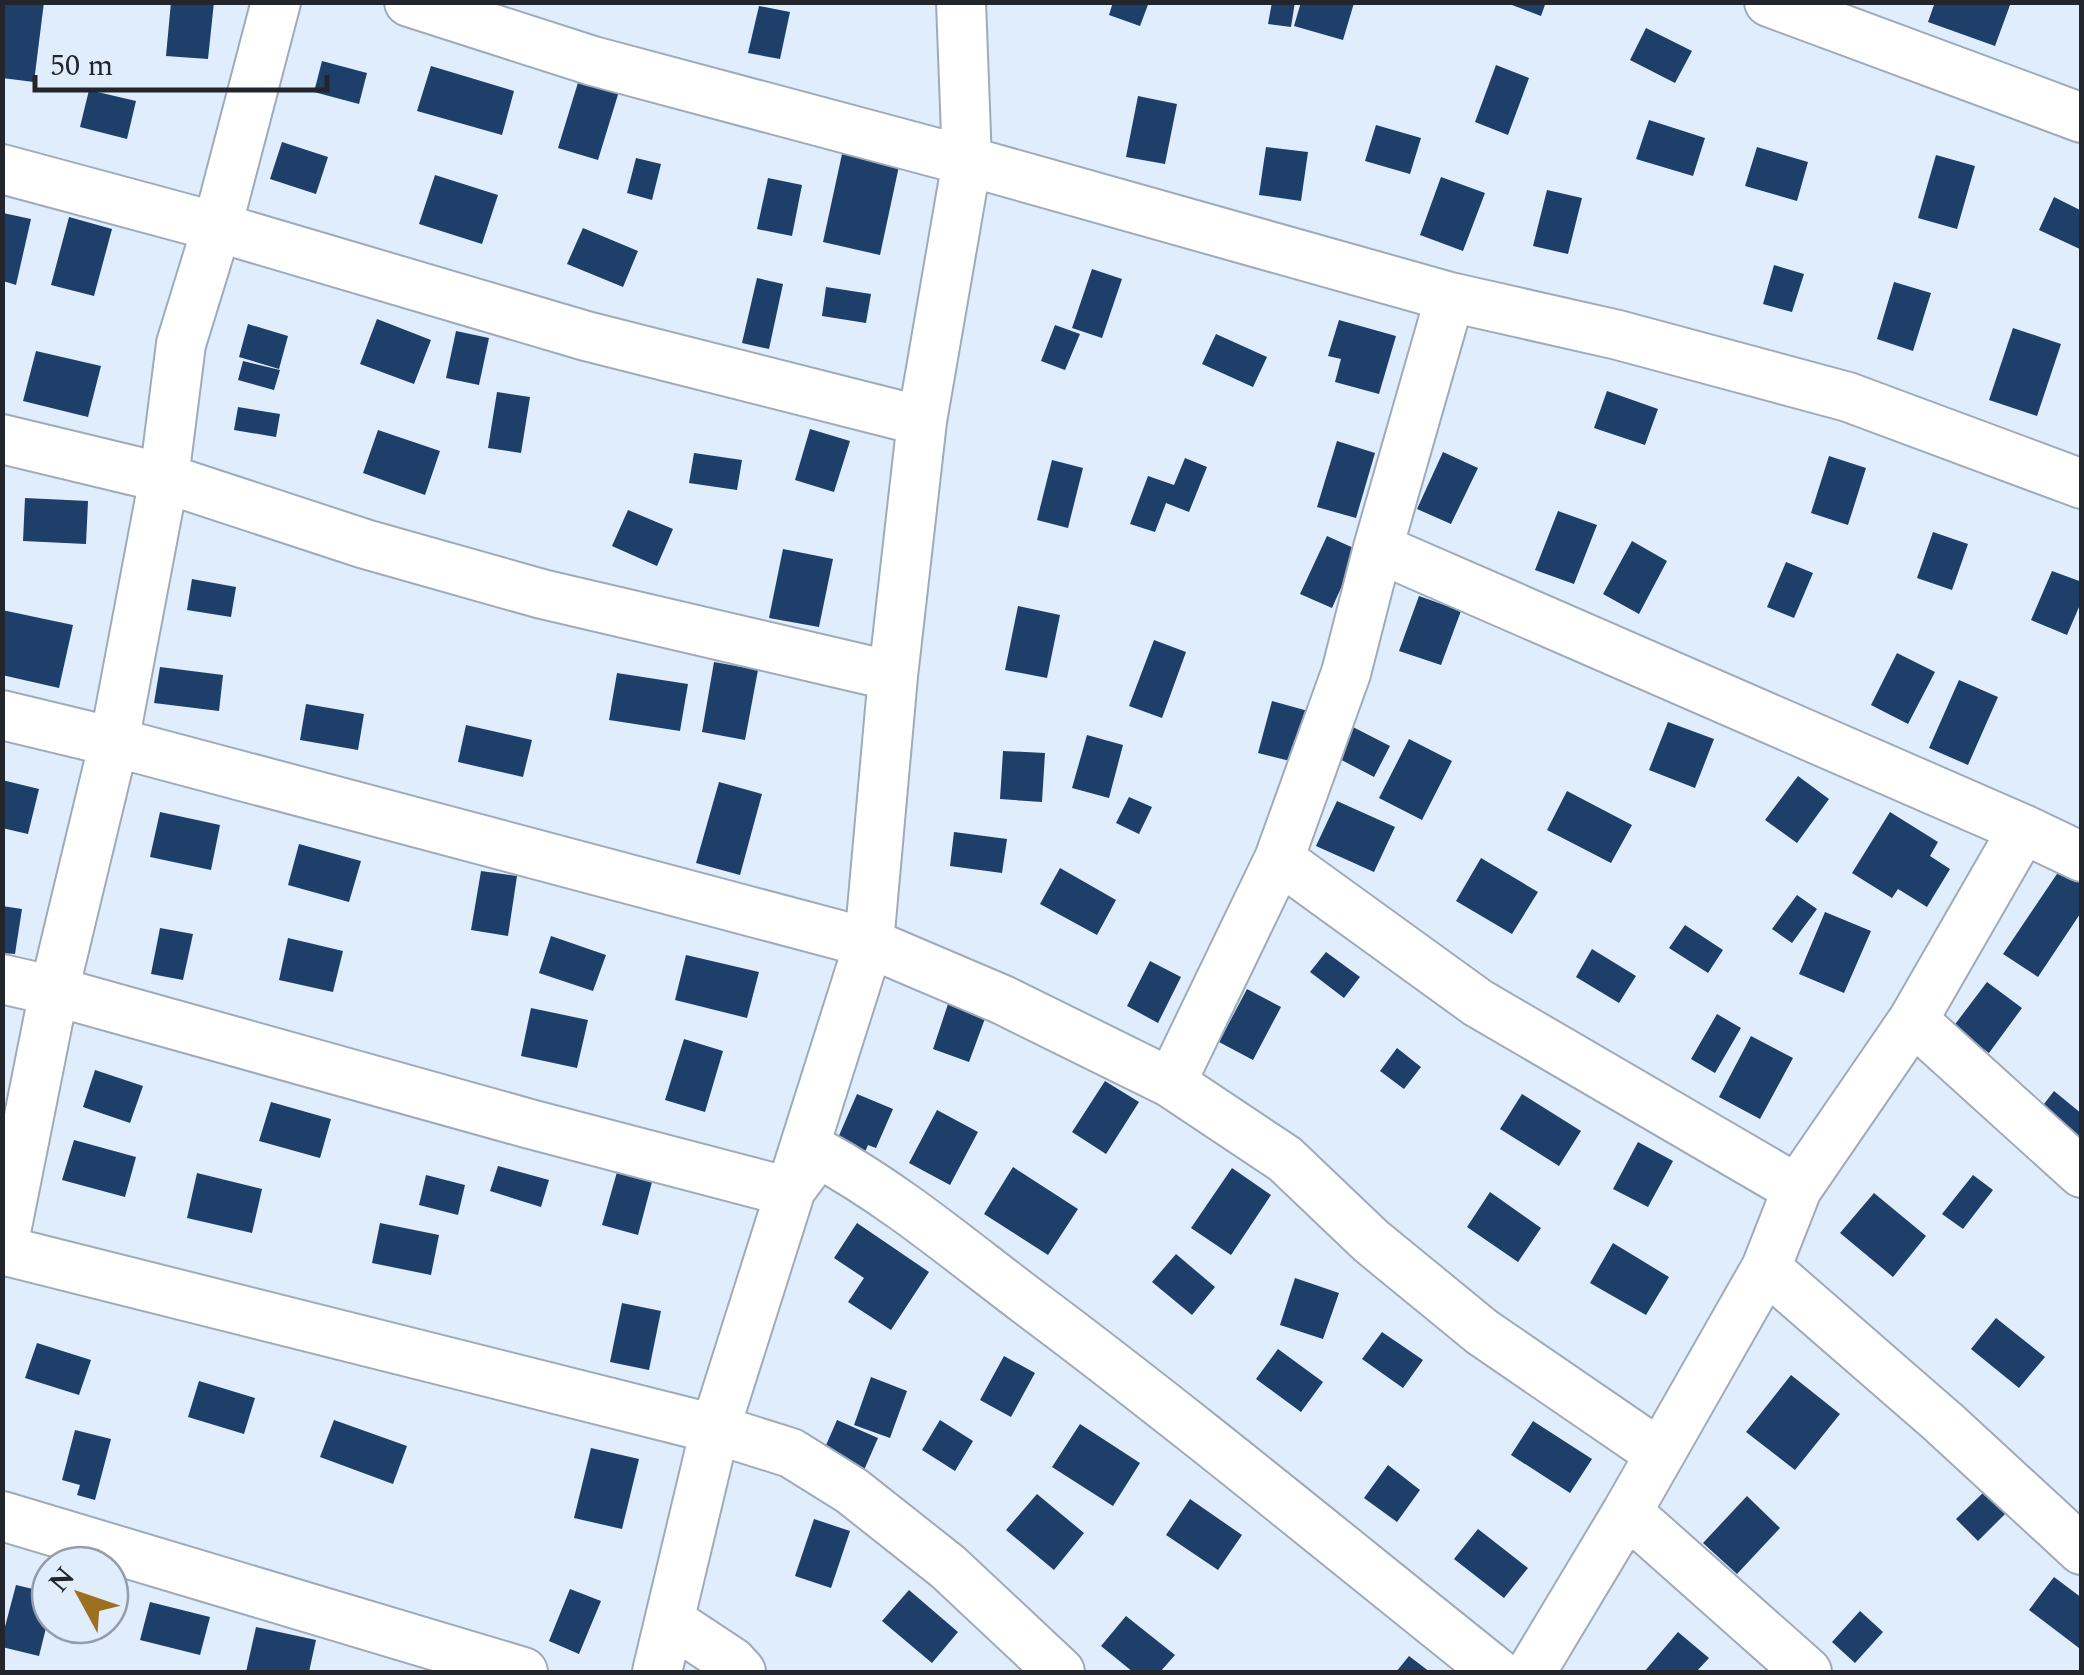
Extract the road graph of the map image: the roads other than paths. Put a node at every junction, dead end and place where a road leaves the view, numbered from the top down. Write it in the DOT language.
graph roads {
  1 [pos="276,2"];
  2 [pos="408,2"];
  3 [pos="961,2"];
  4 [pos="1769,2"];
  5 [pos="2082,118"];
  6 [pos="967,160"];
  7 [pos="2,168"];
  8 [pos="216,227"];
  9 [pos="1450,297"];
  10 [pos="922,422"];
  11 [pos="2,439"];
  12 [pos="164,478"];
  13 [pos="2082,484"];
  14 [pos="1378,548"];
  15 [pos="893,676"];
  16 [pos="2,714"];
  17 [pos="114,742"];
  18 [pos="2023,829"];
  19 [pos="2082,858"];
  20 [pos="1280,860"];
  21 [pos="869,943"];
  22 [pos="2,979"];
  23 [pos="54,991"];
  24 [pos="1913,1020"];
  25 [pos="1171,1083"];
  26 [pos="2082,1172"];
  27 [pos="1797,1189"];
  28 [pos="789,1192"];
  29 [pos="3,1251"];
  30 [pos="1766,1268"];
  31 [pos="715,1429"];
  32 [pos="1660,1454"];
  33 [pos="1627,1512"];
  34 [pos="2,1516"];
  35 [pos="2082,1550"];
  36 [pos="670,1621"];
  37 [pos="523,1672"];
  38 [pos="658,1672"];
  39 [pos="741,1672"];
  40 [pos="1060,1672"];
  41 [pos="1496,1672"];
  42 [pos="1531,1672"];
  43 [pos="1807,1672"];
  1 -- 8 [label="street"];
  2 -- 6 [label="street"];
  3 -- 6 [label="street"];
  4 -- 5 [label="street"];
  6 -- 9 [label="street"];
  6 -- 10 [label="street"];
  7 -- 8 [label="street"];
  8 -- 10 [label="street"];
  8 -- 12 [label="street"];
  9 -- 13 [label="street"];
  9 -- 14 [label="street"];
  10 -- 15 [label="street"];
  11 -- 12 [label="street"];
  12 -- 15 [label="street"];
  12 -- 17 [label="street"];
  14 -- 18 [label="street"];
  14 -- 20 [label="street"];
  15 -- 21 [label="street"];
  16 -- 17 [label="street"];
  17 -- 21 [label="street"];
  17 -- 23 [label="street"];
  18 -- 19 [label="street"];
  18 -- 24 [label="street"];
  20 -- 25 [label="street"];
  20 -- 27 [label="street"];
  21 -- 25 [label="street"];
  21 -- 28 [label="street"];
  22 -- 23 [label="street"];
  23 -- 28 [label="street"];
  23 -- 29 [label="street"];
  24 -- 26 [label="street"];
  24 -- 27 [label="street"];
  25 -- 32 [label="street"];
  27 -- 30 [label="street"];
  28 -- 31 [label="street"];
  28 -- 41 [label="street"];
  29 -- 31 [label="street"];
  30 -- 32 [label="street"];
  30 -- 35 [label="street"];
  31 -- 36 [label="street"];
  31 -- 40 [label="street"];
  32 -- 33 [label="street"];
  33 -- 42 [label="street"];
  33 -- 43 [label="street"];
  34 -- 37 [label="street"];
  36 -- 38 [label="street"];
  36 -- 39 [label="street"];
}
